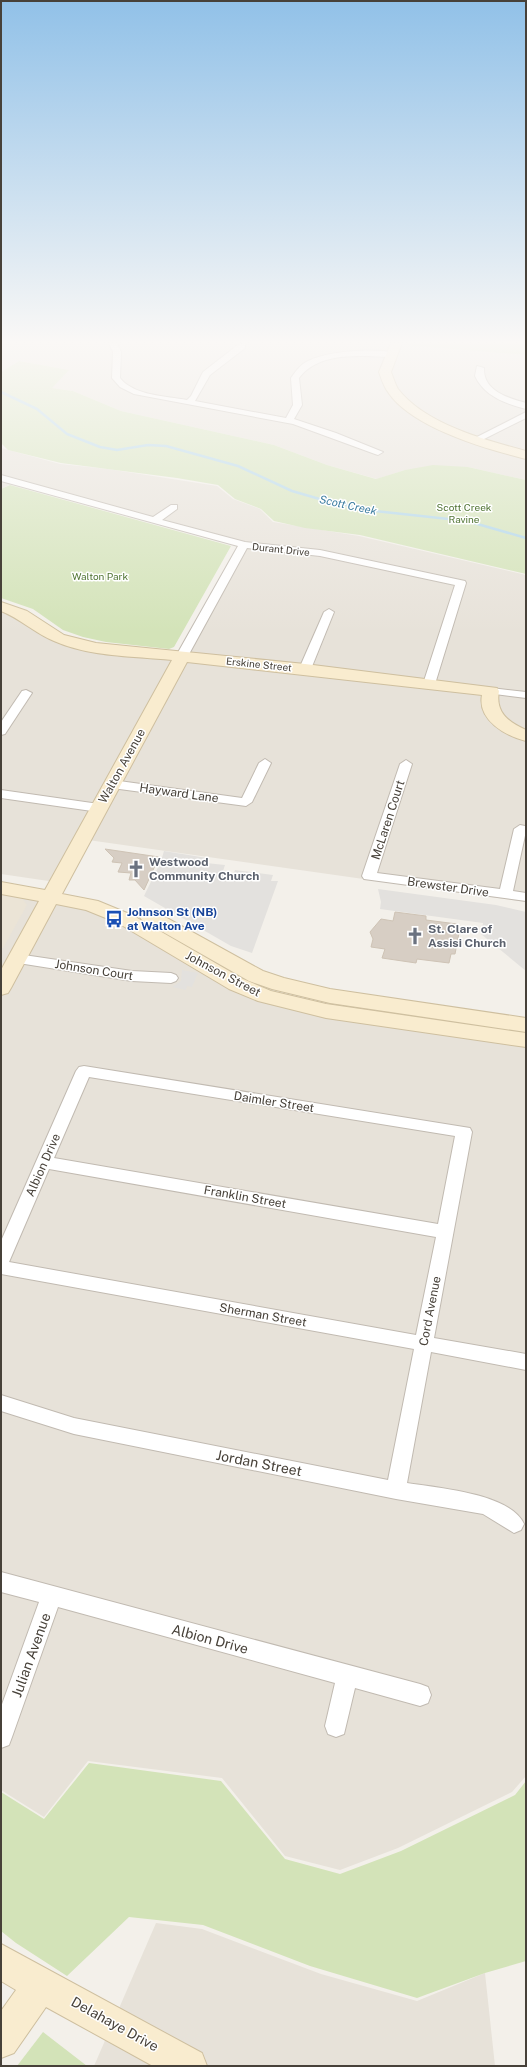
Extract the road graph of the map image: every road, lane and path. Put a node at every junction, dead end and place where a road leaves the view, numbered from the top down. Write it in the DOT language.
graph roads {
  1 [pos="345,439"];
  2 [pos="478,439"];
  3 [pos="378,452"];
  4 [pos="526,455"];
  5 [pos="1,478"];
  6 [pos="174,507"];
  7 [pos="154,521"];
  8 [pos="244,545"];
  9 [pos="1,606"];
  10 [pos="328,612"];
  11 [pos="182,656"];
  12 [pos="305,669"];
  13 [pos="429,684"];
  14 [pos="491,691"];
  15 [pos="26,693"];
  16 [pos="526,695"];
  17 [pos="1,731"];
  18 [pos="526,736"];
  19 [pos="265,763"];
  20 [pos="406,764"];
  21 [pos="112,784"];
  22 [pos="1,794"];
  23 [pos="99,808"];
  24 [pos="520,830"];
  25 [pos="1,876"];
  26 [pos="369,876"];
  27 [pos="1,888"];
  28 [pos="54,891"];
  29 [pos="506,894"];
  30 [pos="526,897"];
  31 [pos="17,959"];
  32 [pos="171,978"];
  33 [pos="1,988"];
  34 [pos="526,1025"];
  35 [pos="526,1040"];
  36 [pos="84,1071"];
  37 [pos="464,1132"];
  38 [pos="45,1162"];
  39 [pos="445,1232"];
  40 [pos="1,1260"];
  41 [pos="1,1267"];
  42 [pos="423,1345"];
  43 [pos="526,1362"];
  44 [pos="1,1403"];
  45 [pos="396,1490"];
  46 [pos="514,1524"];
  47 [pos="1,1582"];
  48 [pos="52,1596"];
  49 [pos="347,1675"];
  50 [pos="420,1695"];
  51 [pos="336,1726"];
  52 [pos="1,1737"];
  53 [pos="1,1961"];
  54 [pos="40,1984"];
  55 [pos="1,2040"];
  56 [pos="189,2066"];
  1 -- 3 [label="street"];
  2 -- 4 [label="street"];
  5 -- 7 [label="street, Durant Drive"];
  6 -- 7 [label="street"];
  7 -- 8 [label="street, Durant Drive"];
  8 -- 11 [label="street, Walton Avenue"];
  8 -- 13 [label="street, Durant Drive"];
  9 -- 11 [label="street, Erskine Street"];
  10 -- 12 [label="street"];
  11 -- 12 [label="street, Erskine Street"];
  11 -- 21 [label="street, Walton Avenue"];
  12 -- 13 [label="street, Erskine Street"];
  13 -- 14 [label="street, Erskine Street"];
  14 -- 16 [label="street, Erskine Street"];
  14 -- 18 [label="street"];
  15 -- 17 [label="street"];
  19 -- 21 [label="street, Hayward Lane"];
  20 -- 26 [label="street, McLaren Court"];
  21 -- 23 [label="street, Walton Avenue"];
  22 -- 23 [label="street"];
  23 -- 28 [label="street, Walton Avenue"];
  24 -- 29 [label="street"];
  25 -- 28 [label="street, Johnson Street"];
  26 -- 29 [label="street, Brewster Drive"];
  27 -- 28 [label="street, Johnson Street"];
  28 -- 31 [label="street, Walton Avenue"];
  28 -- 34 [label="street, Johnson Street"];
  28 -- 35 [label="street, Johnson Street"];
  29 -- 30 [label="street, Brewster Drive"];
  31 -- 32 [label="street, Johnson Court"];
  31 -- 33 [label="street, Walton Avenue"];
  36 -- 37 [label="street, Daimler Street"];
  36 -- 38 [label="street, Albion Drive"];
  37 -- 39 [label="street, Cord Avenue"];
  38 -- 39 [label="street, Franklin Street"];
  38 -- 40 [label="street, Albion Drive"];
  39 -- 42 [label="street, Cord Avenue"];
  41 -- 42 [label="street, Sherman Street"];
  42 -- 43 [label="street, Sherman Street"];
  42 -- 45 [label="street, Cord Avenue"];
  44 -- 45 [label="street, Jordan Street"];
  45 -- 46 [label="street, Jordan Street"];
  47 -- 48 [label="street, Albion Drive"];
  48 -- 49 [label="street, Albion Drive"];
  48 -- 52 [label="street, Julian Avenue"];
  49 -- 50 [label="street, Albion Drive"];
  49 -- 51 [label="street"];
  53 -- 54 [label="street"];
  54 -- 55 [label="street"];
  54 -- 56 [label="street, Delahaye Drive"];
}
